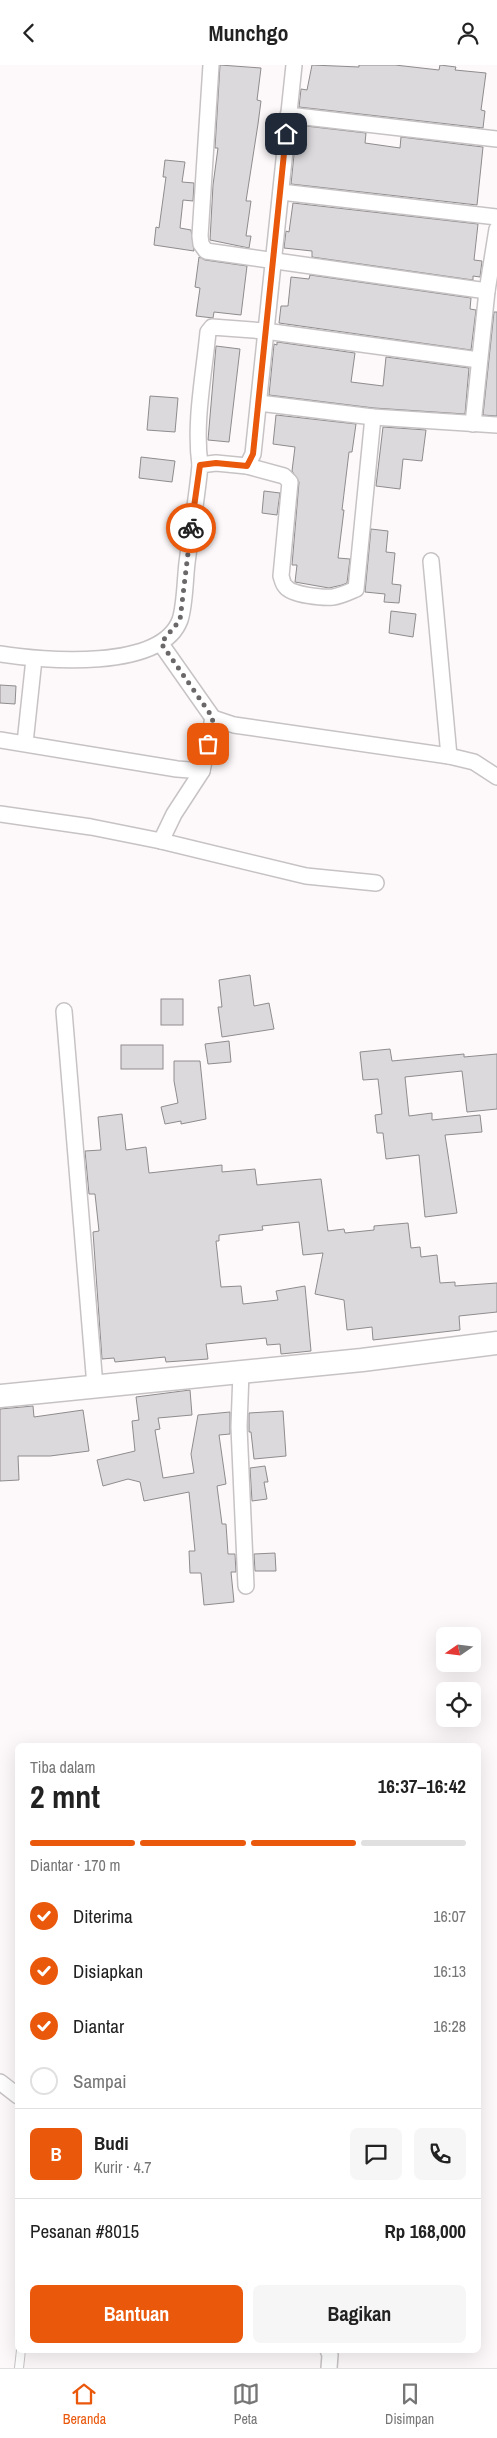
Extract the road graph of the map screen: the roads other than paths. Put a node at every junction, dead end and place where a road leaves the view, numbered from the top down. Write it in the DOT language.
graph roads {
  1 [pos="211,65"];
  2 [pos="294,65"];
  3 [pos="288,115"];
  4 [pos="497,139"];
  5 [pos="281,192"];
  6 [pos="497,217"];
  7 [pos="497,229"];
  8 [pos="273,260"];
  9 [pos="487,291"];
  10 [pos="265,331"];
  11 [pos="479,360"];
  12 [pos="259,403"];
  13 [pos="373,417"];
  14 [pos="473,424"];
  15 [pos="497,425"];
  16 [pos="200,465"];
  17 [pos="247,466"];
  18 [pos="431,561"];
  19 [pos="161,643"];
  20 [pos="0,653"];
  21 [pos="34,659"];
  22 [pos="213,718"];
  23 [pos="0,740"];
  24 [pos="25,743"];
  25 [pos="449,756"];
  26 [pos="202,771"];
  27 [pos="497,777"];
  28 [pos="0,814"];
  29 [pos="161,841"];
  30 [pos="376,883"];
  31 [pos="64,1011"];
  32 [pos="497,1343"];
  33 [pos="241,1372"];
  34 [pos="96,1386"];
  35 [pos="0,1396"];
  36 [pos="246,1587"];
  37 [pos="0,2083"];
  38 [pos="15,2094"];
  39 [pos="21,2353"];
  40 [pos="329,2353"];
  41 [pos="19,2368"];
  42 [pos="329,2368"];
  1 -- 8 [label="street"];
  2 -- 3 [label="street"];
  3 -- 4 [label="street"];
  3 -- 5 [label="street"];
  5 -- 6 [label="street"];
  5 -- 8 [label="street"];
  7 -- 9 [label="street"];
  8 -- 9 [label="street"];
  8 -- 10 [label="street"];
  9 -- 11 [label="street"];
  10 -- 11 [label="street"];
  10 -- 12 [label="street"];
  10 -- 16 [label="street"];
  11 -- 14 [label="street"];
  12 -- 13 [label="street"];
  12 -- 17 [label="street"];
  13 -- 14 [label="street"];
  13 -- 17 [label="street"];
  14 -- 15 [label="street"];
  16 -- 17 [label="street"];
  16 -- 19 [label="street"];
  18 -- 25 [label="street"];
  19 -- 21 [label="street"];
  19 -- 22 [label="street"];
  20 -- 21 [label="street"];
  21 -- 24 [label="street"];
  22 -- 25 [label="street"];
  22 -- 26 [label="street"];
  23 -- 24 [label="street"];
  24 -- 26 [label="street"];
  25 -- 27 [label="street"];
  26 -- 29 [label="street"];
  28 -- 29 [label="street"];
  29 -- 30 [label="street"];
  31 -- 34 [label="street"];
  32 -- 33 [label="street"];
  33 -- 34 [label="street"];
  33 -- 36 [label="street"];
  34 -- 35 [label="street"];
  37 -- 38 [label="street"];
  39 -- 41 [label="lane"];
  40 -- 42 [label="street"];
}
